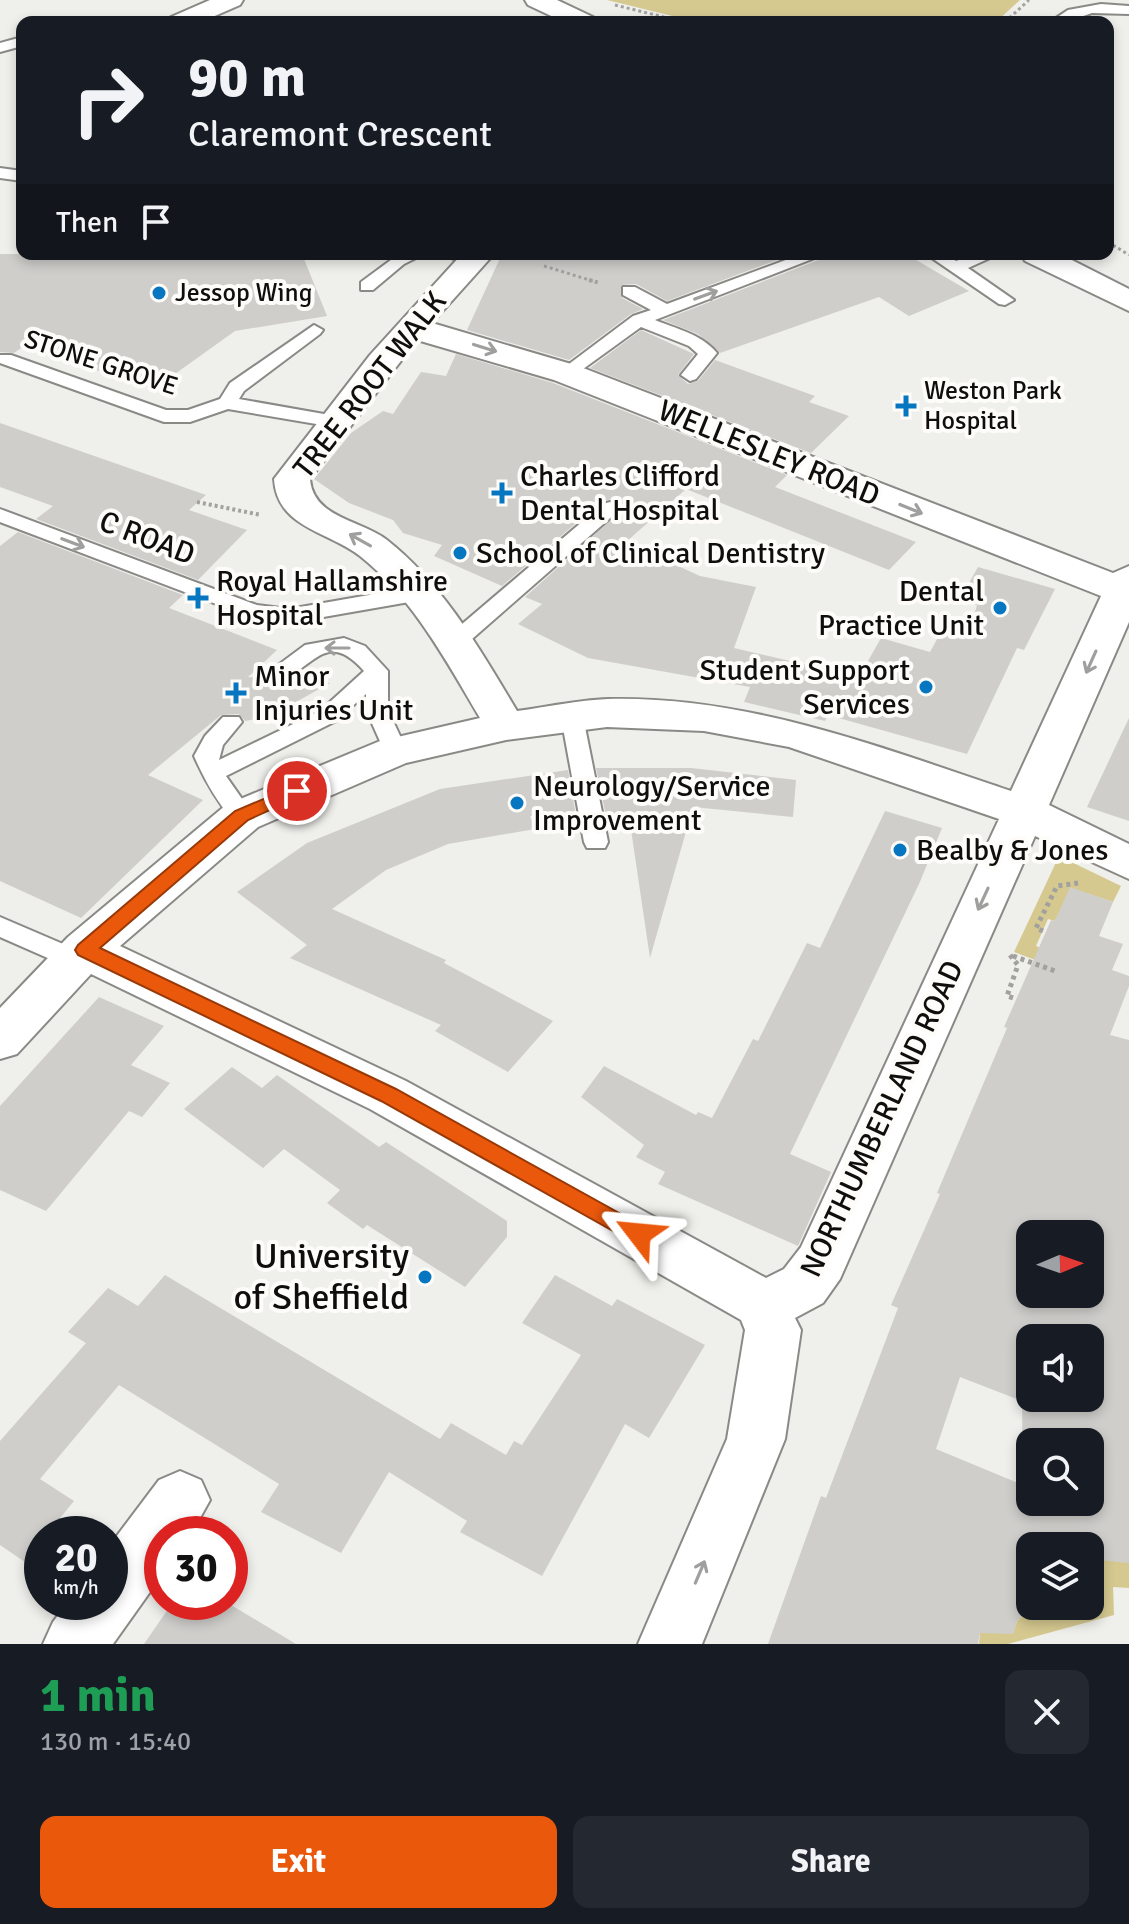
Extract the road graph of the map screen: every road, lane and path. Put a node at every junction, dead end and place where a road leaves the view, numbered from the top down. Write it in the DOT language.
graph roads {
  1 [pos="537,0"];
  2 [pos="1029,0"];
  3 [pos="219,5"];
  4 [pos="612,5"];
  5 [pos="1125,6"];
  6 [pos="194,16"];
  7 [pos="571,16"];
  8 [pos="659,16"];
  9 [pos="1012,16"];
  10 [pos="1067,16"];
  11 [pos="398,260"];
  12 [pos="463,260"];
  13 [pos="801,260"];
  14 [pos="944,260"];
  15 [pos="974,260"];
  16 [pos="1048,260"];
  17 [pos="544,266"];
  18 [pos="955,267"];
  19 [pos="367,286"];
  20 [pos="629,291"];
  21 [pos="1005,300"];
  22 [pos="1129,301"];
  23 [pos="665,310"];
  24 [pos="639,320"];
  25 [pos="409,329"];
  26 [pos="314,330"];
  27 [pos="5,359"];
  28 [pos="566,373"];
  29 [pos="690,375"];
  30 [pos="227,403"];
  31 [pos="334,421"];
  32 [pos="197,502"];
  33 [pos="610,508"];
  34 [pos="305,510"];
  35 [pos="0,515"];
  36 [pos="1126,584"];
  37 [pos="415,594"];
  38 [pos="456,641"];
  39 [pos="377,671"];
  40 [pos="277,674"];
  41 [pos="572,717"];
  42 [pos="231,722"];
  43 [pos="506,726"];
  44 [pos="395,751"];
  45 [pos="212,773"];
  46 [pos="1023,811"];
  47 [pos="242,816"];
  48 [pos="596,842"];
  49 [pos="1129,863"];
  50 [pos="1084,881"];
  51 [pos="0,926"];
  52 [pos="1043,931"];
  53 [pos="80,955"];
  54 [pos="1058,972"];
  55 [pos="1016,999"];
  56 [pos="0,1040"];
  57 [pos="761,1303"];
  58 [pos="180,1500"];
  59 [pos="128,1571"];
  60 [pos="93,1620"];
  61 [pos="75,1644"];
  62 [pos="670,1644"];
  1 -- 7 [label="street"];
  2 -- 9 [label="path"];
  3 -- 6 [label="street"];
  4 -- 8 [label="path"];
  5 -- 10 [label="lane"];
  11 -- 19 [label="lane"];
  12 -- 25 [label="street, TREE ROOT WALK"];
  23 -- 13 [label="lane, one-way"];
  14 -- 18 [label="lane"];
  15 -- 18 [label="lane"];
  16 -- 22 [label="street"];
  17 -- 20 [label="path"];
  18 -- 21 [label="lane"];
  20 -- 23 [label="lane"];
  23 -- 24 [label="lane"];
  24 -- 28 [label="lane"];
  24 -- 29 [label="lane"];
  25 -- 28 [label="street, WELLESLEY ROAD, one-way"];
  25 -- 31 [label="street, TREE ROOT WALK"];
  26 -- 30 [label="lane, STONE GROVE"];
  27 -- 30 [label="lane, STONE GROVE"];
  28 -- 36 [label="street, WELLESLEY ROAD, one-way"];
  30 -- 31 [label="lane, STONE GROVE"];
  31 -- 34 [label="street, TREE ROOT WALK"];
  32 -- 34 [label="path"];
  33 -- 38 [label="lane"];
  37 -- 34 [label="street, TREE ROOT WALK, one-way"];
  35 -- 37 [label="lane, C ROAD, one-way"];
  36 -- 46 [label="street, NORTHUMBERLAND ROAD, one-way"];
  37 -- 38 [label="street, TREE ROOT WALK"];
  38 -- 43 [label="street, TREE ROOT WALK"];
  39 -- 40 [label="lane, one-way"];
  39 -- 44 [label="lane"];
  39 -- 45 [label="lane"];
  41 -- 43 [label="street"];
  41 -- 46 [label="street"];
  41 -- 48 [label="lane"];
  42 -- 45 [label="lane"];
  43 -- 44 [label="street"];
  44 -- 47 [label="street"];
  45 -- 47 [label="lane"];
  46 -- 49 [label="street"];
  46 -- 57 [label="street, NORTHUMBERLAND ROAD, one-way"];
  47 -- 53 [label="street"];
  50 -- 52 [label="path"];
  51 -- 53 [label="lane"];
  53 -- 56 [label="street"];
  53 -- 57 [label="street"];
  54 -- 55 [label="path"];
  62 -- 57 [label="street, one-way"];
  58 -- 59 [label="street"];
  60 -- 61 [label="street"];
}
